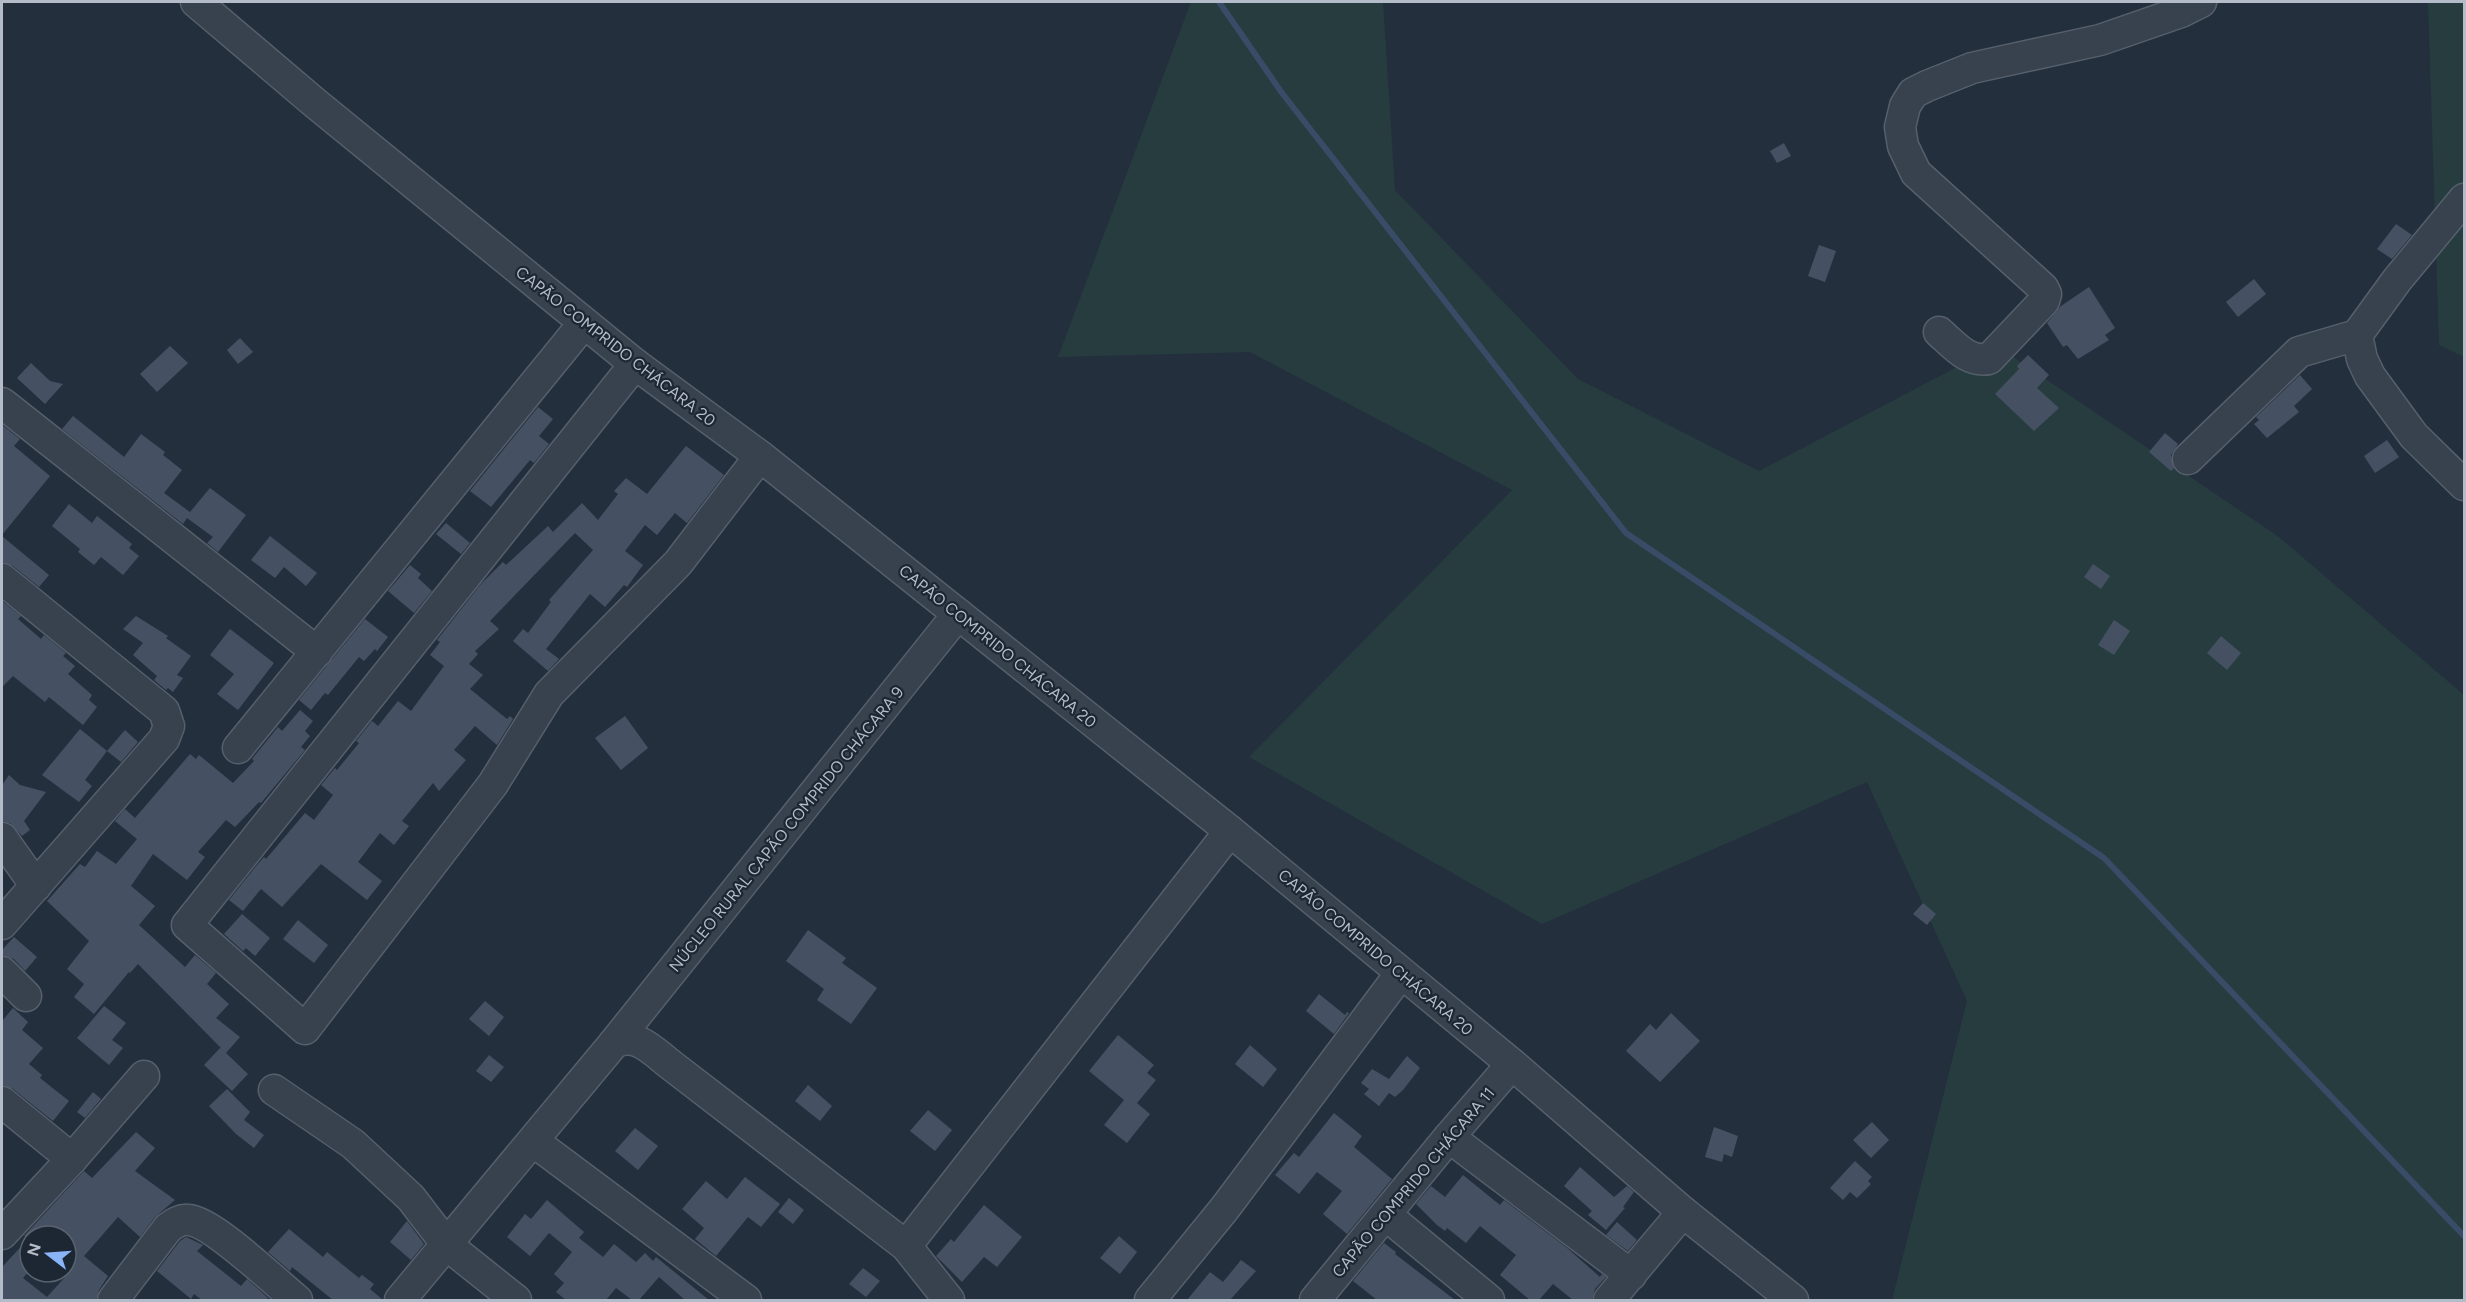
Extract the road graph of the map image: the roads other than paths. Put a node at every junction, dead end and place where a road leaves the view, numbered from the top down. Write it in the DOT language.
graph roads {
  1 [pos="196,2"];
  2 [pos="2201,2"];
  3 [pos="2464,199"];
  4 [pos="584,323"];
  5 [pos="1939,332"];
  6 [pos="2357,335"];
  7 [pos="635,364"];
  8 [pos="2,402"];
  9 [pos="760,456"];
  10 [pos="2188,459"];
  11 [pos="2464,485"];
  12 [pos="2,579"];
  13 [pos="958,614"];
  14 [pos="317,652"];
  15 [pos="238,748"];
  16 [pos="1230,831"];
  17 [pos="2,838"];
  18 [pos="36,886"];
  19 [pos="2,924"];
  20 [pos="2,972"];
  21 [pos="1401,973"];
  22 [pos="26,996"];
  23 [pos="614,1043"];
  24 [pos="1512,1064"];
  25 [pos="144,1076"];
  26 [pos="274,1090"];
  27 [pos="2,1102"];
  28 [pos="1449,1137"];
  29 [pos="533,1141"];
  30 [pos="72,1159"];
  31 [pos="1683,1212"];
  32 [pos="1386,1215"];
  33 [pos="2,1234"];
  34 [pos="447,1245"];
  35 [pos="906,1246"];
  36 [pos="1631,1275"];
  37 [pos="113,1300"];
  38 [pos="297,1300"];
  39 [pos="400,1300"];
  40 [pos="516,1300"];
  41 [pos="746,1300"];
  42 [pos="949,1300"];
  43 [pos="1150,1300"];
  44 [pos="1315,1300"];
  45 [pos="1490,1300"];
  46 [pos="1610,1300"];
  47 [pos="1793,1300"];
  1 -- 4 [label="street, CAPÃO COMPRIDO CHÁCARA 20"];
  2 -- 5 [label="street"];
  3 -- 6 [label="street"];
  4 -- 7 [label="street, CAPÃO COMPRIDO CHÁCARA 20"];
  4 -- 14 [label="street"];
  6 -- 10 [label="street"];
  6 -- 11 [label="street"];
  7 -- 9 [label="street, CAPÃO COMPRIDO CHÁCARA 20"];
  7 -- 9 [label="street"];
  8 -- 14 [label="street"];
  9 -- 13 [label="street, CAPÃO COMPRIDO CHÁCARA 20"];
  12 -- 18 [label="street"];
  13 -- 16 [label="street, CAPÃO COMPRIDO CHÁCARA 20"];
  13 -- 23 [label="street, NÚCLEO RURAL CAPÃO COMPRIDO CHÁCARA 9"];
  14 -- 15 [label="street"];
  16 -- 21 [label="street, CAPÃO COMPRIDO CHÁCARA 20"];
  16 -- 35 [label="street"];
  17 -- 18 [label="street"];
  18 -- 19 [label="street"];
  20 -- 22 [label="street"];
  21 -- 24 [label="street, CAPÃO COMPRIDO CHÁCARA 20"];
  21 -- 43 [label="street"];
  23 -- 29 [label="street, NÚCLEO RURAL CAPÃO COMPRIDO CHÁCARA 9"];
  23 -- 35 [label="street"];
  24 -- 28 [label="street, CAPÃO COMPRIDO CHÁCARA 11"];
  24 -- 31 [label="street, CAPÃO COMPRIDO CHÁCARA 20"];
  25 -- 30 [label="street"];
  26 -- 34 [label="street"];
  27 -- 30 [label="street"];
  28 -- 32 [label="street, CAPÃO COMPRIDO CHÁCARA 11"];
  28 -- 36 [label="street"];
  29 -- 34 [label="street, NÚCLEO RURAL CAPÃO COMPRIDO CHÁCARA 9"];
  29 -- 41 [label="street"];
  30 -- 33 [label="street"];
  31 -- 36 [label="street"];
  31 -- 47 [label="street, CAPÃO COMPRIDO CHÁCARA 20"];
  32 -- 44 [label="street, CAPÃO COMPRIDO CHÁCARA 11"];
  32 -- 45 [label="street"];
  34 -- 39 [label="street, NÚCLEO RURAL CAPÃO COMPRIDO CHÁCARA 9"];
  34 -- 40 [label="street"];
  35 -- 42 [label="street"];
  36 -- 46 [label="street"];
  37 -- 38 [label="street"];
}
